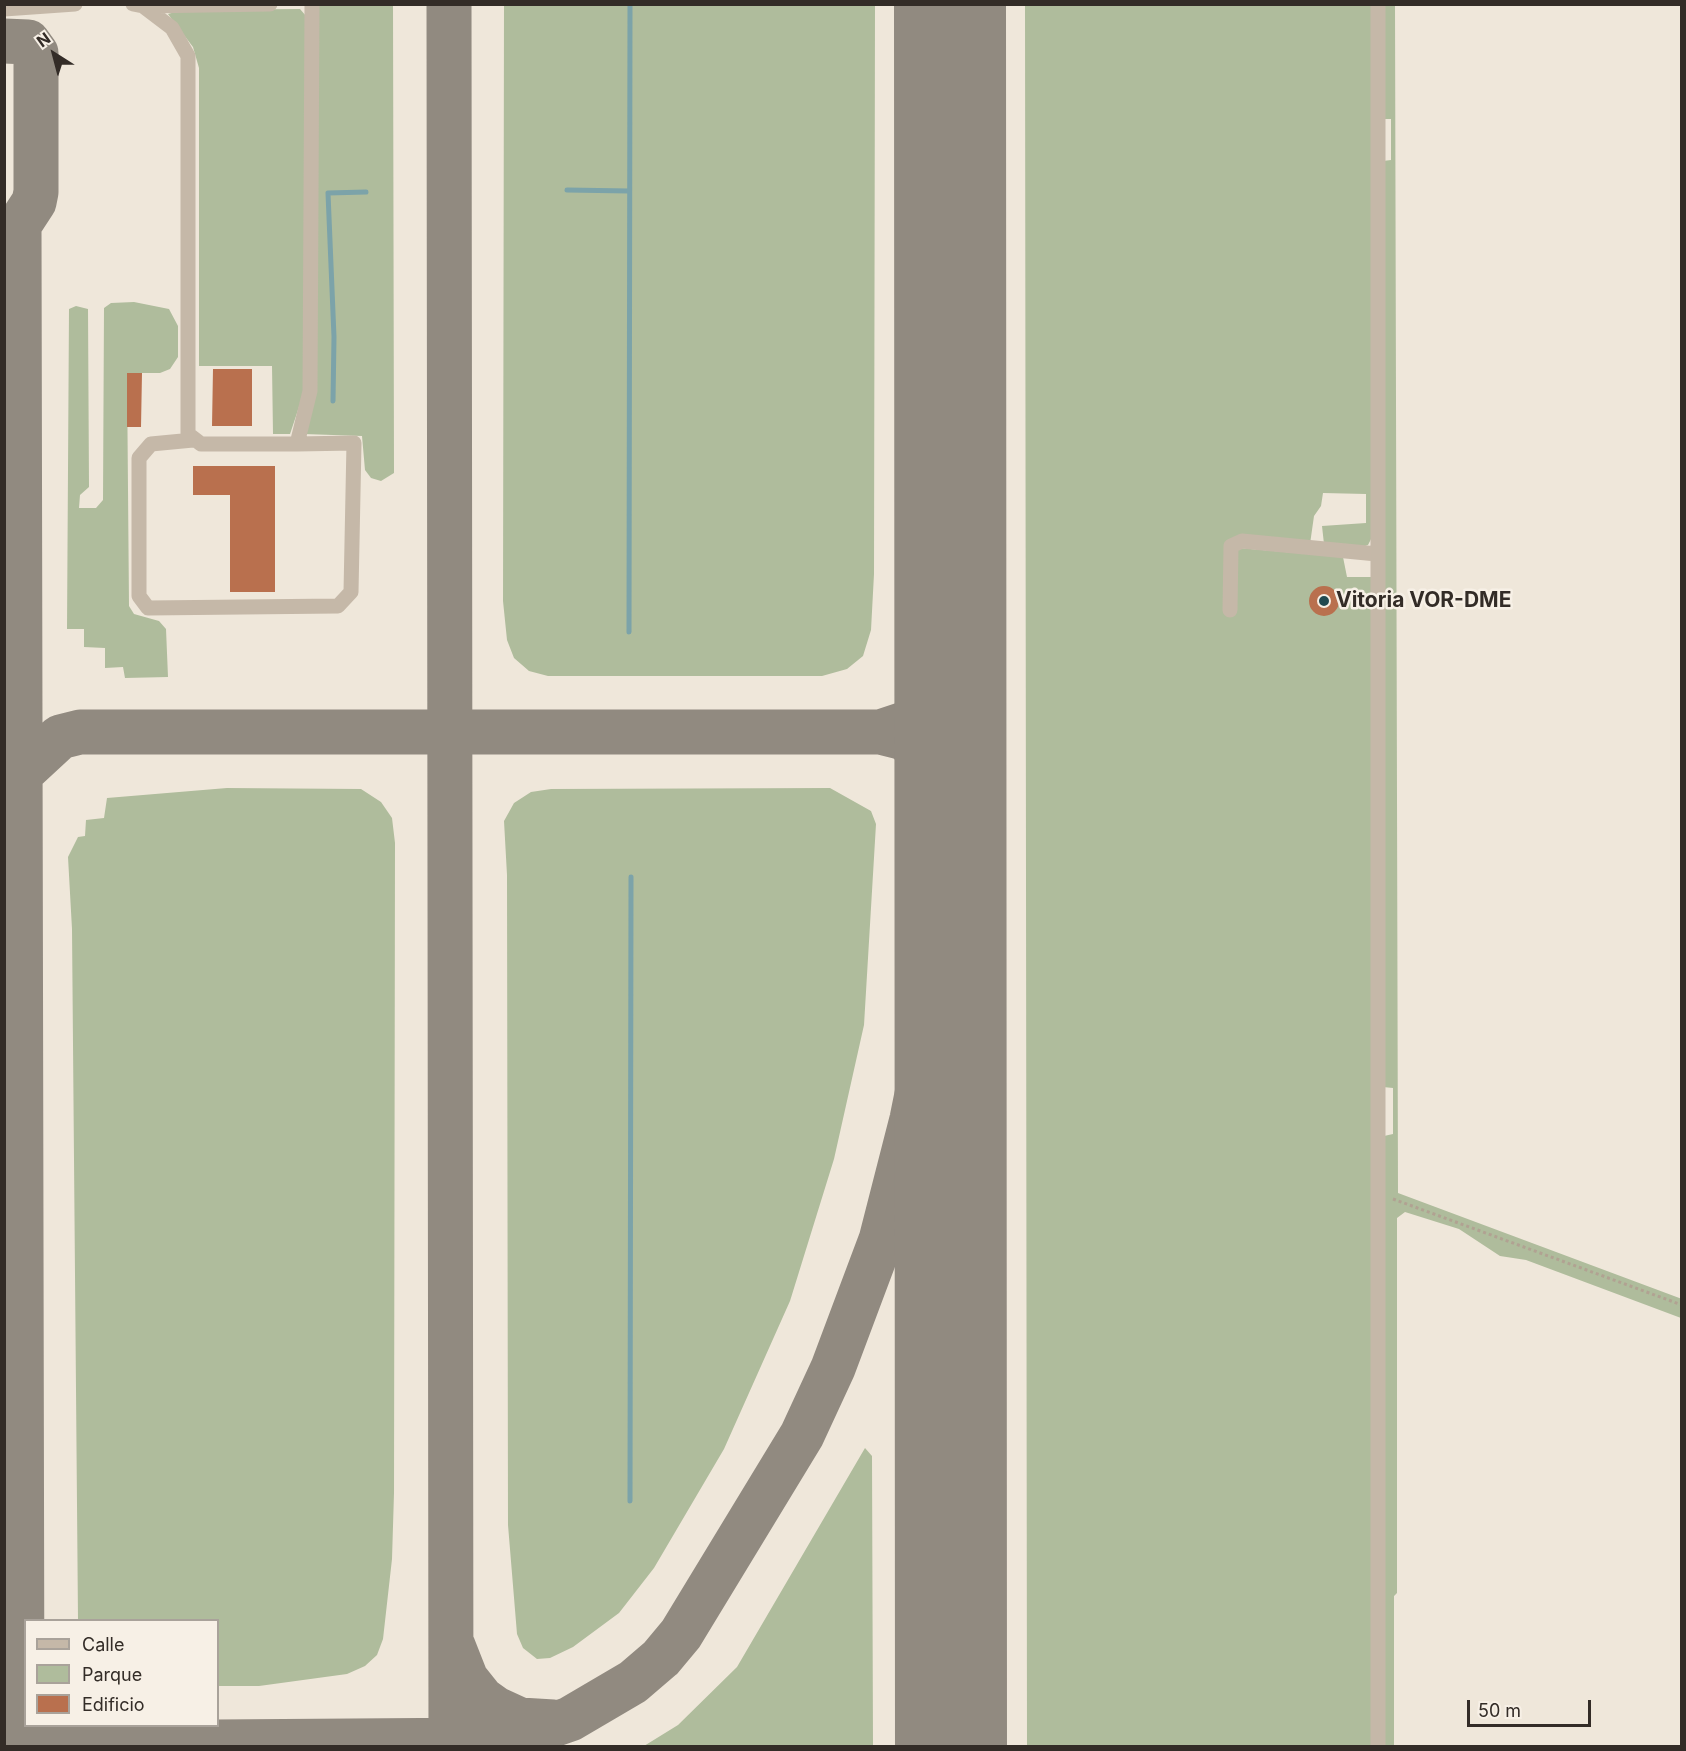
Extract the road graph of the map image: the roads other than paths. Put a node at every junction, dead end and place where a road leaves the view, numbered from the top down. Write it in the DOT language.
graph roads {
  1 [pos="75,4"];
  2 [pos="270,4"];
  3 [pos="312,4"];
  4 [pos="1378,4"];
  5 [pos="138,5"];
  6 [pos="4,9"];
  7 [pos="193,440"];
  8 [pos="297,444"];
  9 [pos="1377,554"];
  10 [pos="1230,610"];
  11 [pos="1378,1746"];
  1 -- 6 [label="lane"];
  2 -- 5 [label="lane"];
  3 -- 8 [label="lane"];
  4 -- 9 [label="lane"];
  5 -- 7 [label="lane"];
  7 -- 8 [label="lane"];
  7 -- 8 [label="lane"];
  9 -- 10 [label="lane"];
  9 -- 11 [label="lane"];
}
